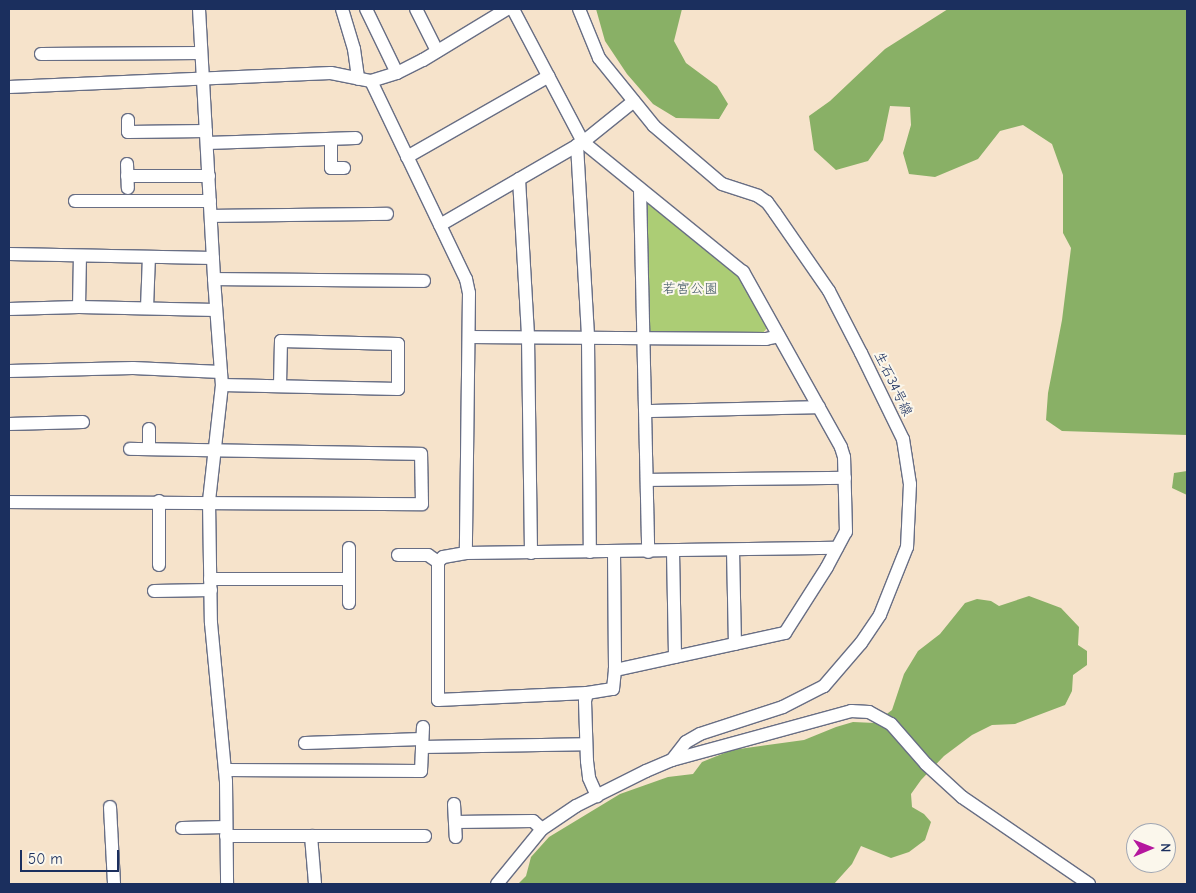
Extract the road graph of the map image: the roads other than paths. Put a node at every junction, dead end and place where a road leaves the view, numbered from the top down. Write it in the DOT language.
graph roads {
  1 [pos="199,9"];
  2 [pos="342,9"];
  3 [pos="366,9"];
  4 [pos="416,9"];
  5 [pos="481,9"];
  6 [pos="507,9"];
  7 [pos="513,9"];
  8 [pos="579,9"];
  9 [pos="487,21"];
  10 [pos="437,51"];
  11 [pos="201,53"];
  12 [pos="41,54"];
  13 [pos="397,73"];
  14 [pos="549,76"];
  15 [pos="202,79"];
  16 [pos="364,80"];
  17 [pos="9,87"];
  18 [pos="634,101"];
  19 [pos="128,120"];
  20 [pos="206,137"];
  21 [pos="356,138"];
  22 [pos="331,139"];
  23 [pos="580,144"];
  24 [pos="407,157"];
  25 [pos="344,168"];
  26 [pos="127,176"];
  27 [pos="209,176"];
  28 [pos="519,179"];
  29 [pos="640,189"];
  30 [pos="210,201"];
  31 [pos="75,202"];
  32 [pos="387,214"];
  33 [pos="212,216"];
  34 [pos="440,225"];
  35 [pos="9,254"];
  36 [pos="80,256"];
  37 [pos="149,257"];
  38 [pos="213,258"];
  39 [pos="214,279"];
  40 [pos="424,281"];
  41 [pos="79,307"];
  42 [pos="147,308"];
  43 [pos="9,309"];
  44 [pos="216,310"];
  45 [pos="780,336"];
  46 [pos="469,337"];
  47 [pos="528,337"];
  48 [pos="588,338"];
  49 [pos="645,338"];
  50 [pos="9,371"];
  51 [pos="222,379"];
  52 [pos="280,386"];
  53 [pos="819,407"];
  54 [pos="646,411"];
  55 [pos="83,422"];
  56 [pos="9,424"];
  57 [pos="149,429"];
  58 [pos="130,449"];
  59 [pos="149,449"];
  60 [pos="216,450"];
  61 [pos="845,478"];
  62 [pos="647,480"];
  63 [pos="209,501"];
  64 [pos="9,502"];
  65 [pos="159,502"];
  66 [pos="349,548"];
  67 [pos="837,548"];
  68 [pos="733,550"];
  69 [pos="590,552"];
  70 [pos="614,552"];
  71 [pos="648,552"];
  72 [pos="673,552"];
  73 [pos="466,553"];
  74 [pos="531,553"];
  75 [pos="398,555"];
  76 [pos="438,562"];
  77 [pos="159,565"];
  78 [pos="349,579"];
  79 [pos="210,584"];
  80 [pos="154,591"];
  81 [pos="349,603"];
  82 [pos="735,644"];
  83 [pos="675,657"];
  84 [pos="615,670"];
  85 [pos="587,693"];
  86 [pos="422,738"];
  87 [pos="306,743"];
  88 [pos="586,744"];
  89 [pos="672,760"];
  90 [pos="225,770"];
  91 [pos="597,796"];
  92 [pos="454,804"];
  93 [pos="97,817"];
  94 [pos="455,822"];
  95 [pos="182,828"];
  96 [pos="542,829"];
  97 [pos="226,832"];
  98 [pos="311,836"];
  99 [pos="424,836"];
  100 [pos="456,836"];
  101 [pos="114,884"];
  102 [pos="227,884"];
  103 [pos="315,884"];
  104 [pos="498,884"];
  105 [pos="1089,884"];
  1 -- 11 [label="street"];
  2 -- 16 [label="street"];
  3 -- 13 [label="street"];
  4 -- 10 [label="street"];
  5 -- 9 [label="street"];
  6 -- 9 [label="street"];
  7 -- 14 [label="street"];
  8 -- 18 [label="street, 生石34号線"];
  9 -- 10 [label="street"];
  10 -- 13 [label="street"];
  11 -- 12 [label="street"];
  11 -- 15 [label="street"];
  13 -- 16 [label="street"];
  14 -- 23 [label="street"];
  14 -- 24 [label="street"];
  15 -- 16 [label="street"];
  15 -- 17 [label="street"];
  15 -- 20 [label="street"];
  16 -- 24 [label="street"];
  18 -- 23 [label="street"];
  18 -- 89 [label="street, 生石34号線"];
  19 -- 20 [label="street"];
  20 -- 22 [label="street"];
  20 -- 27 [label="street"];
  21 -- 22 [label="street"];
  22 -- 25 [label="street"];
  23 -- 28 [label="street"];
  23 -- 29 [label="street"];
  23 -- 48 [label="street"];
  24 -- 34 [label="street"];
  26 -- 27 [label="street"];
  27 -- 30 [label="street"];
  28 -- 34 [label="street"];
  28 -- 47 [label="street"];
  29 -- 45 [label="street"];
  29 -- 49 [label="street"];
  30 -- 31 [label="street"];
  30 -- 33 [label="street"];
  32 -- 33 [label="street"];
  33 -- 38 [label="street"];
  34 -- 46 [label="street"];
  35 -- 36 [label="street"];
  36 -- 37 [label="street"];
  36 -- 41 [label="street"];
  37 -- 38 [label="street"];
  37 -- 42 [label="street"];
  38 -- 39 [label="street"];
  39 -- 40 [label="street"];
  39 -- 44 [label="street"];
  41 -- 42 [label="street"];
  41 -- 43 [label="street"];
  42 -- 44 [label="street"];
  44 -- 51 [label="street"];
  45 -- 49 [label="street"];
  45 -- 53 [label="street"];
  46 -- 47 [label="street"];
  46 -- 73 [label="street"];
  47 -- 48 [label="street"];
  47 -- 74 [label="street"];
  48 -- 49 [label="street"];
  48 -- 69 [label="street"];
  49 -- 54 [label="street"];
  50 -- 51 [label="street"];
  51 -- 52 [label="street"];
  51 -- 60 [label="street"];
  52 -- 52 [label="street"];
  53 -- 54 [label="street"];
  53 -- 61 [label="street"];
  54 -- 62 [label="street"];
  55 -- 56 [label="street"];
  57 -- 59 [label="street"];
  58 -- 59 [label="street"];
  59 -- 60 [label="street"];
  60 -- 63 [label="street"];
  60 -- 63 [label="street"];
  61 -- 62 [label="street"];
  61 -- 67 [label="street"];
  62 -- 71 [label="street"];
  63 -- 65 [label="street"];
  63 -- 79 [label="street"];
  64 -- 65 [label="street"];
  65 -- 77 [label="street"];
  66 -- 78 [label="street"];
  67 -- 68 [label="street"];
  67 -- 82 [label="street"];
  68 -- 72 [label="street"];
  68 -- 82 [label="street"];
  69 -- 70 [label="street"];
  69 -- 74 [label="street"];
  70 -- 71 [label="street"];
  70 -- 84 [label="street"];
  71 -- 72 [label="street"];
  72 -- 83 [label="street"];
  73 -- 74 [label="street"];
  73 -- 76 [label="street"];
  75 -- 76 [label="street"];
  76 -- 85 [label="street"];
  78 -- 79 [label="street"];
  78 -- 81 [label="street"];
  79 -- 80 [label="street"];
  79 -- 90 [label="street"];
  82 -- 83 [label="street"];
  83 -- 84 [label="street"];
  84 -- 85 [label="street"];
  85 -- 88 [label="street"];
  86 -- 87 [label="street"];
  86 -- 88 [label="street"];
  86 -- 90 [label="street"];
  88 -- 91 [label="street"];
  89 -- 91 [label="street"];
  89 -- 105 [label="street"];
  90 -- 97 [label="street"];
  91 -- 96 [label="street"];
  92 -- 94 [label="street"];
  93 -- 101 [label="street"];
  94 -- 96 [label="street"];
  94 -- 100 [label="street"];
  95 -- 97 [label="street"];
  96 -- 104 [label="street"];
  97 -- 98 [label="street"];
  97 -- 102 [label="street"];
  98 -- 99 [label="street"];
  98 -- 103 [label="street"];
}
